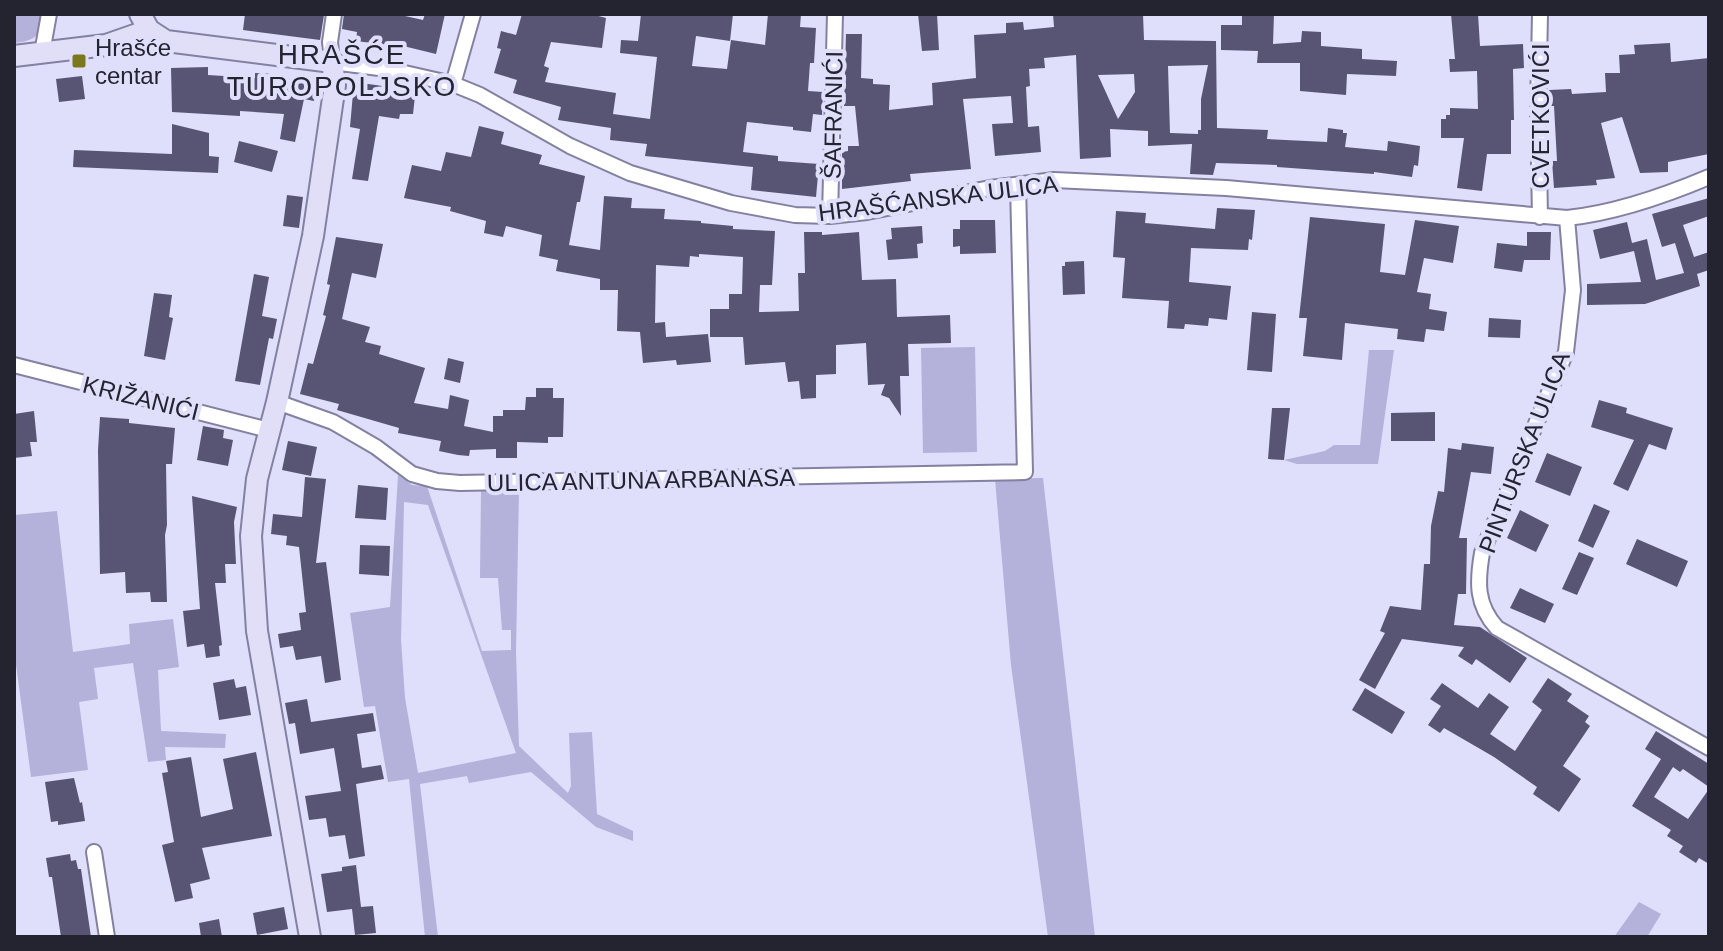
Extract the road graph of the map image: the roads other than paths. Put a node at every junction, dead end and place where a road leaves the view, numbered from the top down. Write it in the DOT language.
graph roads {
  1 [pos="49,14"];
  2 [pos="334,14"];
  3 [pos="473,14"];
  4 [pos="835,14"];
  5 [pos="1540,14"];
  6 [pos="144,22"];
  7 [pos="42,53"];
  8 [pos="14,56"];
  9 [pos="332,62"];
  10 [pos="453,84"];
  11 [pos="1709,177"];
  12 [pos="1018,185"];
  13 [pos="830,216"];
  14 [pos="1540,217"];
  15 [pos="1567,218"];
  16 [pos="14,365"];
  17 [pos="277,402"];
  18 [pos="269,430"];
  19 [pos="1709,748"];
  20 [pos="94,852"];
  21 [pos="107,937"];
  22 [pos="310,937"];
  1 -- 7 [label="street"];
  2 -- 9 [label="street"];
  3 -- 10 [label="street"];
  4 -- 13 [label="street, ŠAFRANIĆI"];
  5 -- 14 [label="street, CVETKOVIĆI"];
  6 -- 7 [label="main road"];
  6 -- 9 [label="main road"];
  7 -- 8 [label="main road"];
  9 -- 10 [label="street, HRAŠĆANSKA ULICA"];
  9 -- 17 [label="main road"];
  10 -- 13 [label="street, HRAŠĆANSKA ULICA"];
  11 -- 15 [label="street, HRAŠĆANSKA ULICA"];
  12 -- 13 [label="street, HRAŠĆANSKA ULICA"];
  12 -- 14 [label="street, HRAŠĆANSKA ULICA"];
  12 -- 17 [label="street, ULICA ANTUNA ARBANASA"];
  14 -- 15 [label="street, HRAŠĆANSKA ULICA"];
  15 -- 19 [label="street, PINTURSKA ULICA"];
  16 -- 18 [label="street, KRIŽANIĆI"];
  17 -- 18 [label="main road"];
  18 -- 22 [label="main road"];
  20 -- 21 [label="street"];
}
